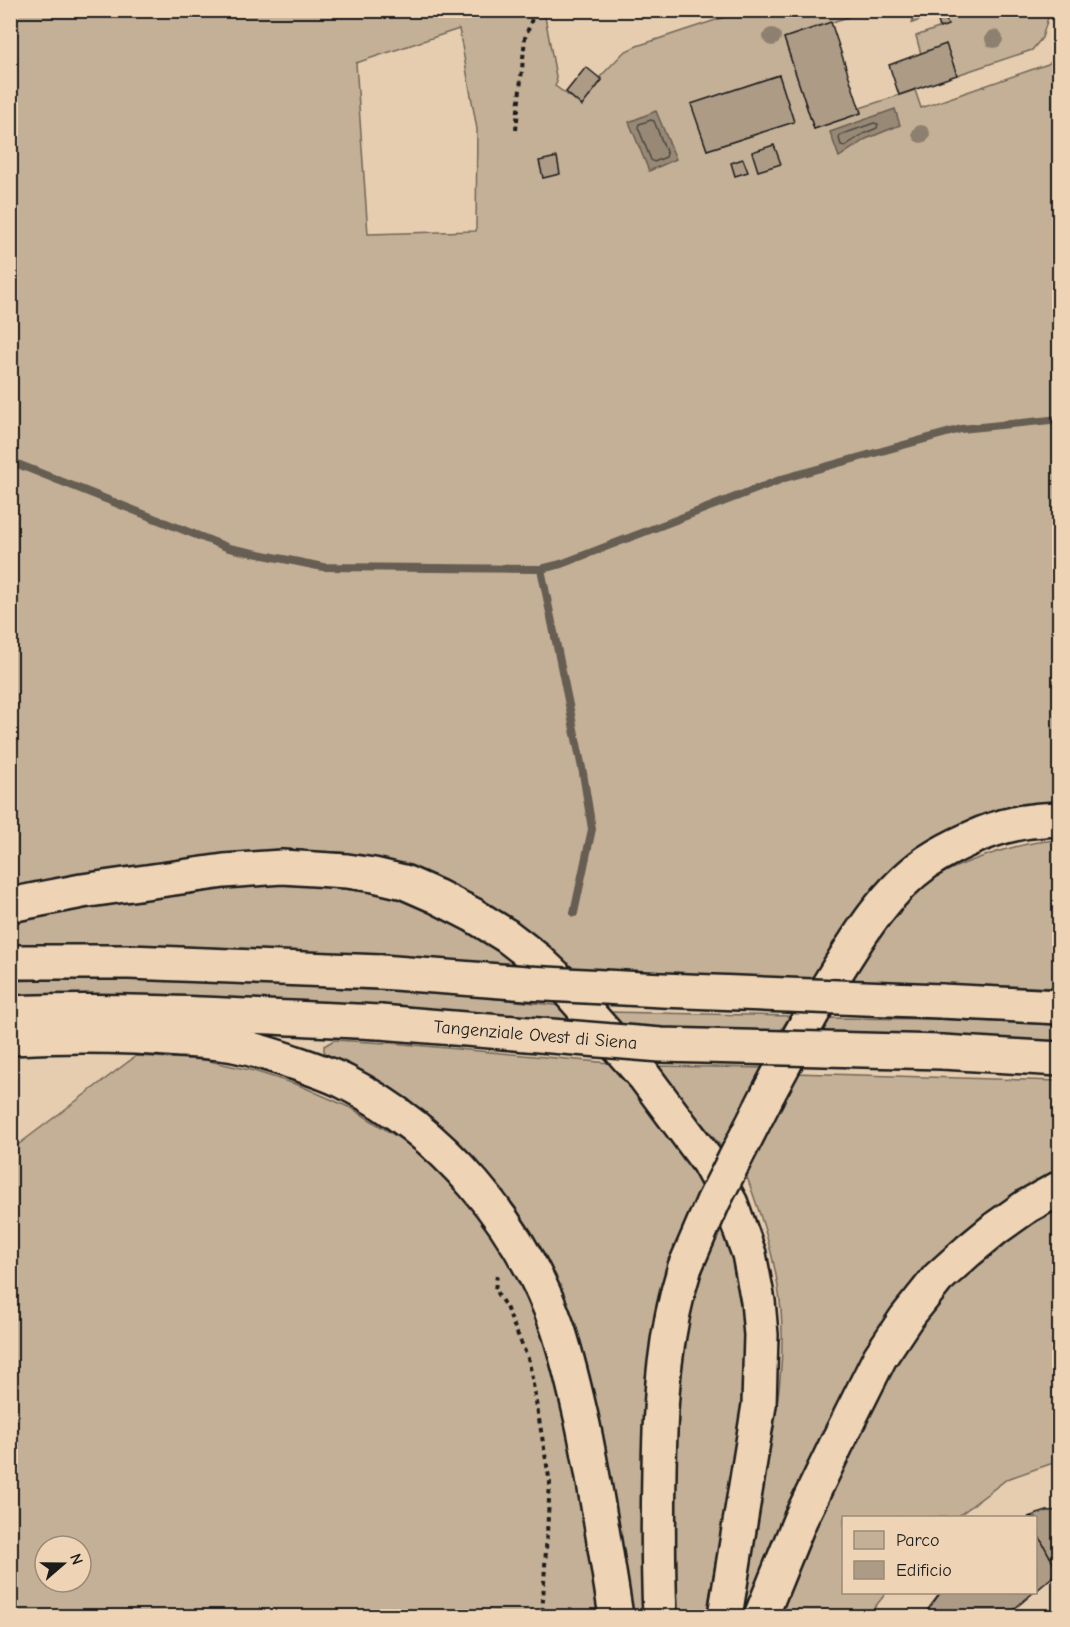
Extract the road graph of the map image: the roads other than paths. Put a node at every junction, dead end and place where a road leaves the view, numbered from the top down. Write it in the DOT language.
graph roads {
  1 [pos="1059,819"];
  2 [pos="10,905"];
  3 [pos="10,963"];
  4 [pos="1059,1007"];
  5 [pos="10,1013"];
  6 [pos="10,1038"];
  7 [pos="1059,1059"];
  8 [pos="1059,1188"];
  9 [pos="616,1617"];
  10 [pos="660,1617"];
  11 [pos="725,1617"];
  12 [pos="761,1617"];
  1 -- 10 [label="highway, bridge"];
  2 -- 11 [label="highway"];
  3 -- 4 [label="highway, bridge"];
  5 -- 7 [label="highway, Tangenziale Ovest di Siena, bridge"];
  6 -- 9 [label="highway"];
  8 -- 12 [label="highway"];
}
